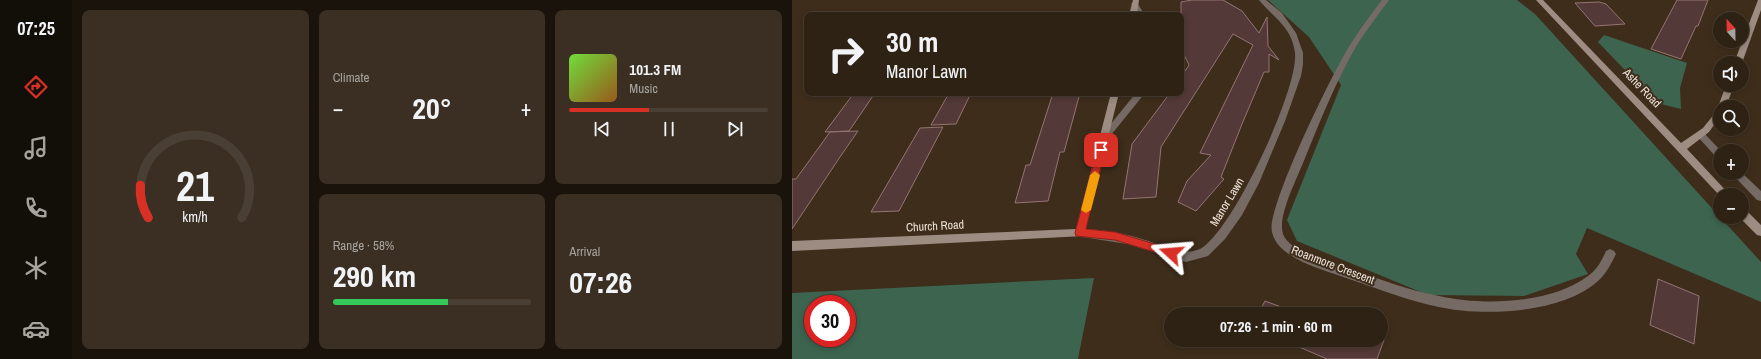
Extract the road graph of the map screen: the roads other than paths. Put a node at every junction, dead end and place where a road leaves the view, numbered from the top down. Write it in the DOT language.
graph roads {
  1 [pos="1262,0"];
  2 [pos="1386,0"];
  3 [pos="1539,0"];
  4 [pos="1761,0"];
  5 [pos="1136,2"];
  6 [pos="1134,12"];
  7 [pos="1140,12"];
  8 [pos="1758,13"];
  9 [pos="1741,56"];
  10 [pos="1113,96"];
  11 [pos="1139,96"];
  12 [pos="1713,122"];
  13 [pos="1700,135"];
  14 [pos="1104,138"];
  15 [pos="1681,148"];
  16 [pos="1713,149"];
  17 [pos="1743,180"];
  18 [pos="1718,188"];
  19 [pos="1761,197"];
  20 [pos="1749,220"];
  21 [pos="1761,232"];
  22 [pos="1080,233"];
  23 [pos="792,246"];
  24 [pos="1610,254"];
  1 -- 22 [label="street, Manor Lawn"];
  2 -- 24 [label="street, Roanmore Crescent"];
  3 -- 15 [label="street, Ashe Road"];
  4 -- 8 [label="street"];
  5 -- 6 [label="street"];
  5 -- 7 [label="street"];
  8 -- 9 [label="street"];
  10 -- 14 [label="street"];
  11 -- 14 [label="street"];
  12 -- 13 [label="street"];
  13 -- 15 [label="street"];
  13 -- 16 [label="street"];
  14 -- 22 [label="street"];
  15 -- 18 [label="street, Ashe Road"];
  17 -- 19 [label="street"];
  20 -- 21 [label="street"];
  22 -- 23 [label="street, Church Road"];
}
